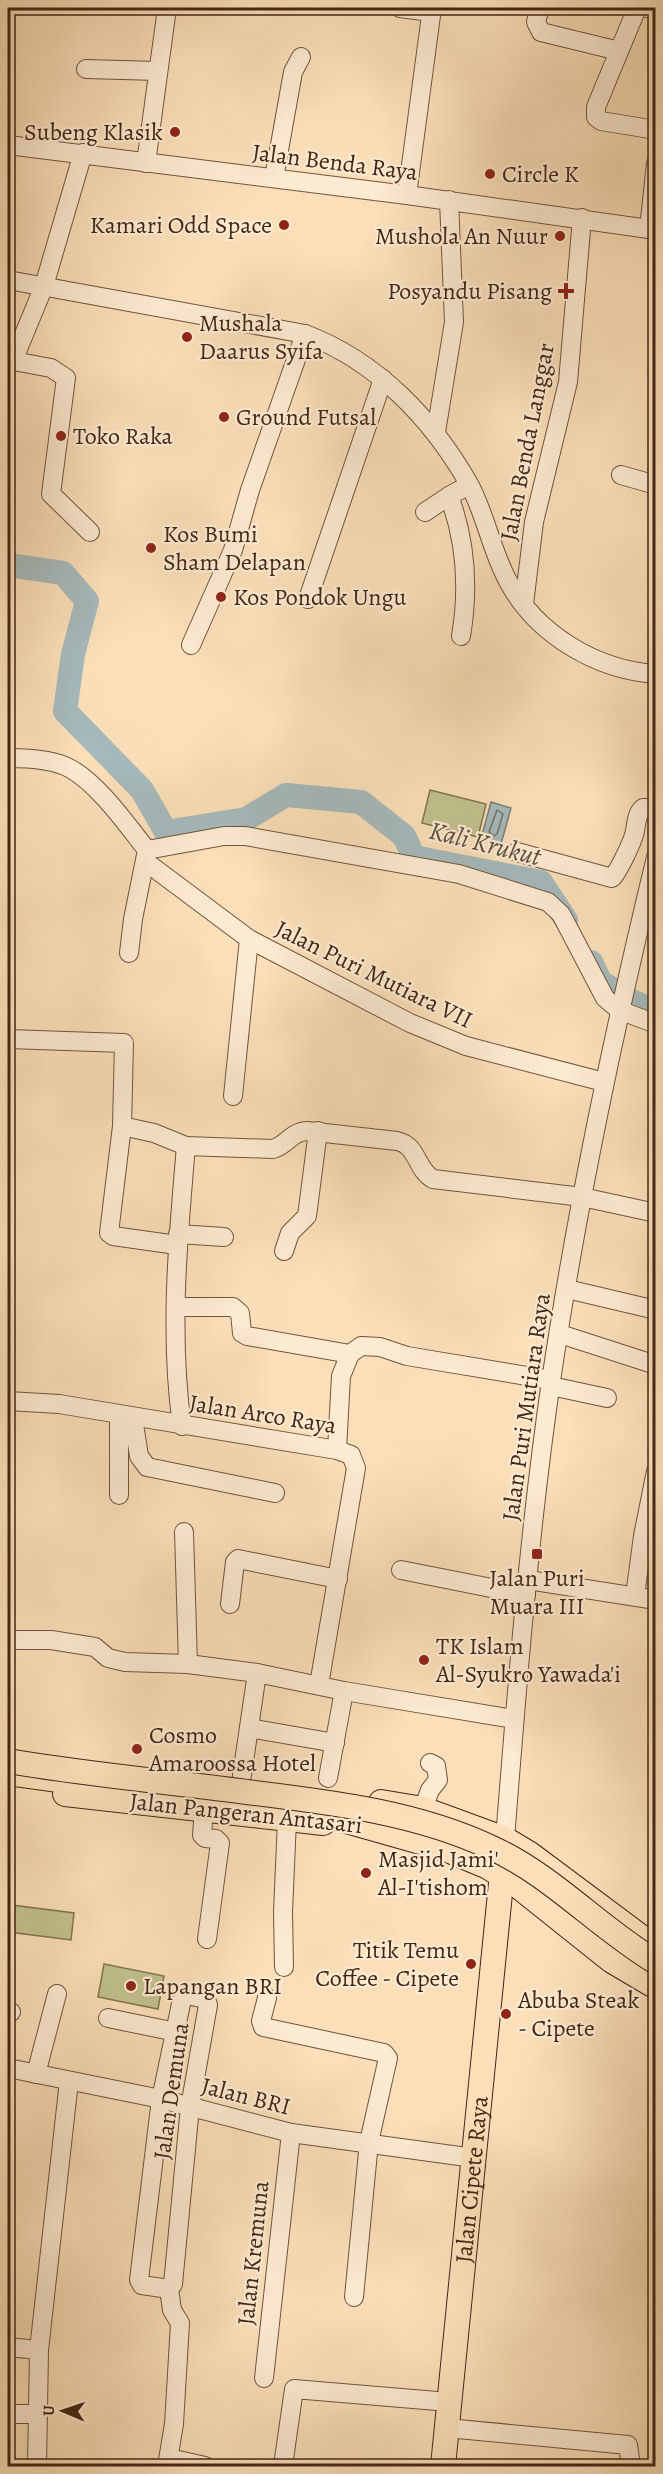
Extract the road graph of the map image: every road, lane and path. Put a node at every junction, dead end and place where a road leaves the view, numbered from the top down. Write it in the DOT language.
graph roads {
  1 [pos="168,8"];
  2 [pos="400,8"];
  3 [pos="540,8"];
  4 [pos="637,8"];
  5 [pos="647,8"];
  6 [pos="432,10"];
  7 [pos="656,10"];
  8 [pos="619,51"];
  9 [pos="301,57"];
  10 [pos="86,69"];
  11 [pos="158,71"];
  12 [pos="656,130"];
  13 [pos="8,144"];
  14 [pos="83,153"];
  15 [pos="146,163"];
  16 [pos="656,163"];
  17 [pos="274,178"];
  18 [pos="407,195"];
  19 [pos="448,200"];
  20 [pos="582,218"];
  21 [pos="652,230"];
  22 [pos="8,280"];
  23 [pos="44,286"];
  24 [pos="305,334"];
  25 [pos="10,360"];
  26 [pos="383,379"];
  27 [pos="435,432"];
  28 [pos="621,475"];
  29 [pos="469,485"];
  30 [pos="656,485"];
  31 [pos="449,496"];
  32 [pos="425,512"];
  33 [pos="90,532"];
  34 [pos="308,599"];
  35 [pos="524,604"];
  36 [pos="462,636"];
  37 [pos="191,645"];
  38 [pos="656,674"];
  39 [pos="8,758"];
  40 [pos="656,808"];
  41 [pos="517,852"];
  42 [pos="147,856"];
  43 [pos="656,857"];
  44 [pos="617,873"];
  45 [pos="649,883"];
  46 [pos="249,939"];
  47 [pos="129,953"];
  48 [pos="622,999"];
  49 [pos="656,1024"];
  50 [pos="8,1039"];
  51 [pos="604,1082"];
  52 [pos="233,1096"];
  53 [pos="122,1126"];
  54 [pos="318,1131"];
  55 [pos="186,1146"];
  56 [pos="582,1197"];
  57 [pos="656,1213"];
  58 [pos="224,1236"];
  59 [pos="177,1240"];
  60 [pos="284,1251"];
  61 [pos="567,1289"];
  62 [pos="176,1307"];
  63 [pos="656,1310"];
  64 [pos="560,1334"];
  65 [pos="350,1354"];
  66 [pos="656,1365"];
  67 [pos="551,1383"];
  68 [pos="607,1398"];
  69 [pos="8,1401"];
  70 [pos="126,1416"];
  71 [pos="182,1426"];
  72 [pos="337,1450"];
  73 [pos="656,1471"];
  74 [pos="274,1493"];
  75 [pos="119,1495"];
  76 [pos="184,1532"];
  77 [pos="400,1570"];
  78 [pos="338,1579"];
  79 [pos="527,1587"];
  80 [pos="635,1596"];
  81 [pos="656,1600"];
  82 [pos="230,1604"];
  83 [pos="9,1645"];
  84 [pos="188,1664"];
  85 [pos="257,1673"];
  86 [pos="319,1685"];
  87 [pos="344,1691"];
  88 [pos="514,1719"];
  89 [pos="249,1728"];
  90 [pos="335,1743"];
  91 [pos="8,1754"];
  92 [pos="8,1761"];
  93 [pos="430,1763"];
  94 [pos="8,1773"];
  95 [pos="242,1775"];
  96 [pos="328,1778"];
  97 [pos="8,1787"];
  98 [pos="204,1808"];
  99 [pos="423,1809"];
  100 [pos="287,1820"];
  101 [pos="349,1820"];
  102 [pos="504,1839"];
  103 [pos="497,1878"];
  104 [pos="207,1939"];
  105 [pos="656,1948"];
  106 [pos="656,1962"];
  107 [pos="284,1967"];
  108 [pos="656,1987"];
  109 [pos="57,1994"];
  110 [pos="267,1998"];
  111 [pos="108,2018"];
  112 [pos="176,2032"];
  113 [pos="8,2068"];
  114 [pos="36,2074"];
  115 [pos="69,2081"];
  116 [pos="161,2099"];
  117 [pos="190,2107"];
  118 [pos="291,2133"];
  119 [pos="369,2142"];
  120 [pos="474,2158"];
  121 [pos="169,2289"];
  122 [pos="354,2297"];
  123 [pos="8,2347"];
  124 [pos="39,2350"];
  125 [pos="264,2378"];
  126 [pos="449,2402"];
  127 [pos="8,2414"];
  128 [pos="38,2414"];
  129 [pos="447,2428"];
  130 [pos="168,2462"];
  131 [pos="37,2466"];
  132 [pos="205,2466"];
  133 [pos="283,2466"];
  134 [pos="443,2466"];
  135 [pos="631,2466"];
  1 -- 11 [label="street"];
  2 -- 6 [label="street"];
  3 -- 8 [label="street"];
  4 -- 8 [label="street"];
  5 -- 7 [label="street"];
  6 -- 18 [label="street"];
  8 -- 12 [label="street"];
  9 -- 17 [label="street"];
  10 -- 11 [label="street"];
  11 -- 15 [label="street"];
  13 -- 14 [label="street, Jalan Benda Raya"];
  14 -- 15 [label="street, Jalan Benda Raya"];
  14 -- 23 [label="street"];
  15 -- 17 [label="street, Jalan Benda Raya"];
  16 -- 21 [label="street"];
  17 -- 18 [label="street, Jalan Benda Raya"];
  18 -- 19 [label="street, Jalan Benda Raya"];
  19 -- 20 [label="street, Jalan Benda Raya"];
  19 -- 27 [label="street"];
  20 -- 21 [label="street, Jalan Benda Raya"];
  20 -- 35 [label="street, Jalan Benda Langgar"];
  22 -- 23 [label="street"];
  23 -- 24 [label="street"];
  23 -- 25 [label="street"];
  24 -- 26 [label="street"];
  24 -- 37 [label="street"];
  25 -- 33 [label="street"];
  26 -- 27 [label="street"];
  26 -- 34 [label="street"];
  27 -- 29 [label="street"];
  28 -- 30 [label="street"];
  29 -- 31 [label="street"];
  29 -- 35 [label="street"];
  31 -- 32 [label="street"];
  31 -- 36 [label="street"];
  35 -- 38 [label="street"];
  39 -- 42 [label="street, Jalan Puri Mutiara VII"];
  40 -- 44 [label="street"];
  41 -- 44 [label="street"];
  42 -- 46 [label="street, Jalan Puri Mutiara VII"];
  42 -- 47 [label="street"];
  42 -- 48 [label="street"];
  43 -- 45 [label="street"];
  44 -- 45 [label="street"];
  45 -- 48 [label="street"];
  46 -- 51 [label="street, Jalan Puri Mutiara VII"];
  46 -- 52 [label="street"];
  48 -- 49 [label="street"];
  48 -- 51 [label="street, Jalan Puri Mutiara Raya"];
  50 -- 53 [label="street"];
  51 -- 56 [label="street, Jalan Puri Mutiara Raya"];
  53 -- 55 [label="street"];
  53 -- 59 [label="street"];
  54 -- 55 [label="street"];
  54 -- 56 [label="street"];
  54 -- 60 [label="street"];
  55 -- 59 [label="street"];
  56 -- 57 [label="street"];
  56 -- 61 [label="street, Jalan Puri Mutiara Raya"];
  58 -- 59 [label="street"];
  59 -- 62 [label="street"];
  61 -- 63 [label="street"];
  61 -- 64 [label="street, Jalan Puri Mutiara Raya"];
  62 -- 65 [label="street"];
  62 -- 71 [label="street"];
  64 -- 66 [label="street"];
  64 -- 67 [label="street, Jalan Puri Mutiara Raya"];
  65 -- 67 [label="street"];
  65 -- 72 [label="street"];
  67 -- 68 [label="street"];
  67 -- 79 [label="street, Jalan Puri Mutiara Raya"];
  69 -- 70 [label="street, Jalan Arco Raya"];
  70 -- 71 [label="street, Jalan Arco Raya"];
  70 -- 74 [label="street"];
  70 -- 75 [label="street"];
  71 -- 72 [label="street, Jalan Arco Raya"];
  72 -- 78 [label="street, Jalan Arco Raya"];
  73 -- 80 [label="street"];
  76 -- 84 [label="street"];
  77 -- 79 [label="street"];
  78 -- 82 [label="street"];
  78 -- 86 [label="street, Jalan Arco Raya"];
  79 -- 80 [label="street"];
  79 -- 88 [label="street, Jalan Puri Mutiara Raya"];
  80 -- 81 [label="street"];
  83 -- 84 [label="street"];
  84 -- 85 [label="street"];
  85 -- 86 [label="street"];
  85 -- 89 [label="street"];
  86 -- 87 [label="street"];
  87 -- 88 [label="street"];
  87 -- 90 [label="street"];
  88 -- 102 [label="street, Jalan Puri Mutiara Raya"];
  89 -- 90 [label="street"];
  89 -- 95 [label="street"];
  90 -- 96 [label="street"];
  91 -- 99 [label="main road, Jalan Pangeran Antasari"];
  92 -- 106 [label="main road, bridge"];
  93 -- 99 [label="street"];
  94 -- 101 [label="main road"];
  97 -- 98 [label="main road, Jalan Pangeran Antasari"];
  98 -- 100 [label="main road, Jalan Pangeran Antasari"];
  98 -- 104 [label="street"];
  99 -- 102 [label="main road, Jalan Pangeran Antasari"];
  100 -- 101 [label="main road, Jalan Pangeran Antasari"];
  100 -- 107 [label="street"];
  101 -- 103 [label="main road, Jalan Pangeran Antasari"];
  102 -- 103 [label="main road, Jalan Cipete Raya"];
  102 -- 105 [label="main road, Jalan Pangeran Antasari"];
  103 -- 108 [label="main road, Jalan Pangeran Antasari"];
  103 -- 120 [label="main road, Jalan Cipete Raya"];
  109 -- 114 [label="street"];
  110 -- 119 [label="street"];
  111 -- 112 [label="street"];
  112 -- 116 [label="street, Jalan Demuna"];
  112 -- 117 [label="street, Jalan Demuna"];
  113 -- 114 [label="street, Jalan BRI"];
  114 -- 115 [label="street, Jalan BRI"];
  115 -- 116 [label="street, Jalan BRI"];
  115 -- 124 [label="street"];
  116 -- 117 [label="street, Jalan BRI"];
  116 -- 121 [label="street, Jalan Demuna"];
  117 -- 118 [label="street, Jalan BRI"];
  117 -- 121 [label="street, Jalan Demuna"];
  118 -- 119 [label="street, Jalan BRI"];
  118 -- 125 [label="street, Jalan Kremuna"];
  119 -- 120 [label="street, Jalan BRI"];
  119 -- 122 [label="street"];
  120 -- 126 [label="main road, Jalan Cipete Raya"];
  121 -- 130 [label="street"];
  123 -- 124 [label="street"];
  124 -- 128 [label="street"];
  126 -- 129 [label="main road, Jalan Cipete Raya"];
  126 -- 133 [label="street"];
  127 -- 128 [label="street"];
  128 -- 131 [label="street"];
  129 -- 134 [label="main road, Jalan Cipete Raya"];
  129 -- 135 [label="street"];
  130 -- 132 [label="street"];
}
